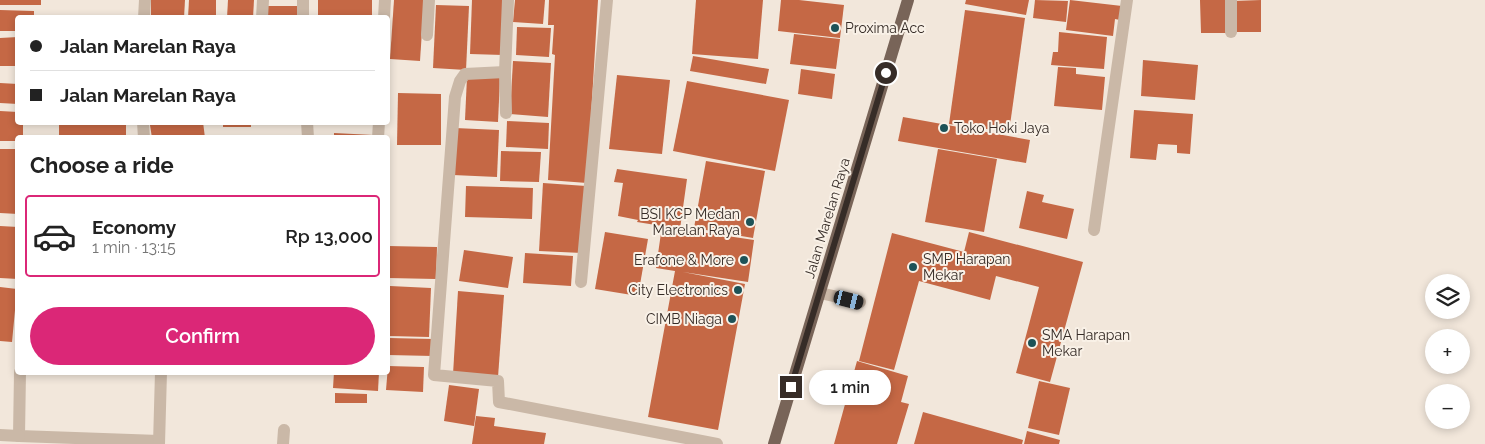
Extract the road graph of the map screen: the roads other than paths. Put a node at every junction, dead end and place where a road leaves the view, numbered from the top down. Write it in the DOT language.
graph roads {
  1 [pos="144,0"];
  2 [pos="263,0"];
  3 [pos="303,0"];
  4 [pos="385,0"];
  5 [pos="429,0"];
  6 [pos="508,0"];
  7 [pos="607,0"];
  8 [pos="908,0"];
  9 [pos="1127,0"];
  10 [pos="1231,0"];
  11 [pos="144,15"];
  12 [pos="262,15"];
  13 [pos="303,15"];
  14 [pos="384,15"];
  15 [pos="1231,32"];
  16 [pos="427,36"];
  17 [pos="505,72"];
  18 [pos="506,113"];
  19 [pos="1094,230"];
  20 [pos="581,282"];
  21 [pos="820,293"];
  22 [pos="860,302"];
  23 [pos="20,375"];
  24 [pos="161,375"];
  25 [pos="284,430"];
  26 [pos="0,435"];
  27 [pos="20,436"];
  28 [pos="159,442"];
  29 [pos="283,444"];
  30 [pos="717,444"];
  31 [pos="774,444"];
  1 -- 11 [label="street"];
  2 -- 12 [label="street"];
  3 -- 13 [label="street"];
  4 -- 14 [label="street"];
  5 -- 16 [label="street"];
  6 -- 17 [label="street"];
  7 -- 20 [label="street"];
  8 -- 21 [label="main road, Jalan Marelan Raya"];
  9 -- 19 [label="street"];
  10 -- 15 [label="street"];
  17 -- 18 [label="street"];
  17 -- 30 [label="street"];
  21 -- 22 [label="street"];
  21 -- 31 [label="main road, Jalan Marelan Raya"];
  23 -- 27 [label="street"];
  24 -- 28 [label="street"];
  25 -- 29 [label="street"];
  26 -- 27 [label="street"];
  27 -- 28 [label="street"];
}
